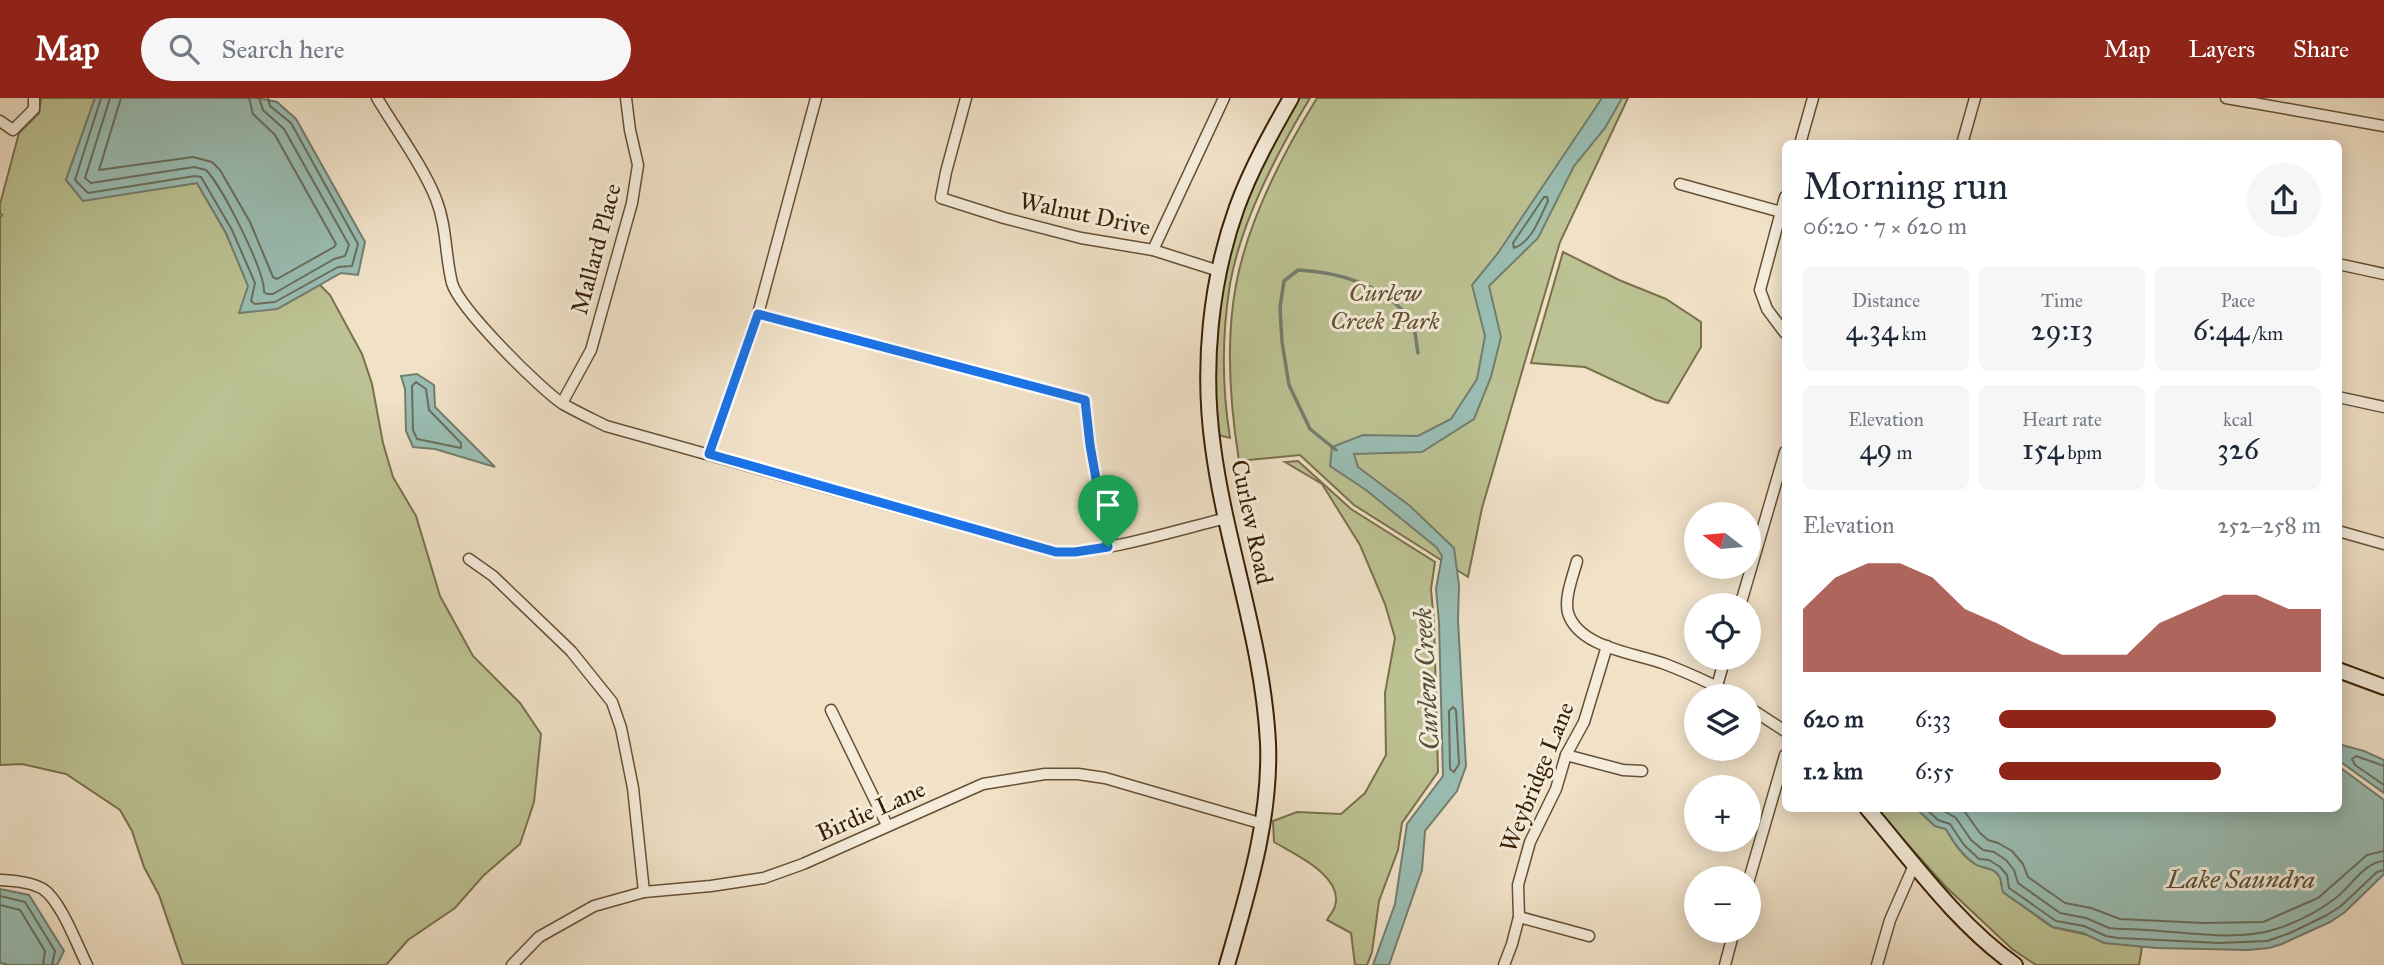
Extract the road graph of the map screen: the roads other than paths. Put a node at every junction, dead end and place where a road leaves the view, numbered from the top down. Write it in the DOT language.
graph roads {
  1 [pos="34,98"];
  2 [pos="377,98"];
  3 [pos="626,98"];
  4 [pos="816,98"];
  5 [pos="966,98"];
  6 [pos="1224,98"];
  7 [pos="1291,98"];
  8 [pos="1813,98"];
  9 [pos="1975,98"];
  10 [pos="2226,98"];
  11 [pos="0,121"];
  12 [pos="2384,126"];
  13 [pos="1801,140"];
  14 [pos="1963,140"];
  15 [pos="1680,184"];
  16 [pos="1782,208"];
  17 [pos="1781,212"];
  18 [pos="1153,250"];
  19 [pos="2342,265"];
  20 [pos="1219,271"];
  21 [pos="2384,274"];
  22 [pos="758,314"];
  23 [pos="1782,329"];
  24 [pos="2342,398"];
  25 [pos="562,403"];
  26 [pos="2384,407"];
  27 [pos="709,454"];
  28 [pos="1782,462"];
  29 [pos="1227,518"];
  30 [pos="2342,532"];
  31 [pos="2384,544"];
  32 [pos="1108,547"];
  33 [pos="469,559"];
  34 [pos="1577,561"];
  35 [pos="1744,593"];
  36 [pos="1607,646"];
  37 [pos="2342,671"];
  38 [pos="1712,684"];
  39 [pos="2384,687"];
  40 [pos="831,710"];
  41 [pos="1761,715"];
  42 [pos="1782,729"];
  43 [pos="1566,755"];
  44 [pos="1782,765"];
  45 [pos="1642,771"];
  46 [pos="1870,812"];
  47 [pos="1263,824"];
  48 [pos="887,825"];
  49 [pos="1915,863"];
  50 [pos="1753,866"];
  51 [pos="0,880"];
  52 [pos="644,892"];
  53 [pos="1518,917"];
  54 [pos="1589,936"];
  55 [pos="1731,943"];
  56 [pos="87,965"];
  57 [pos="512,965"];
  58 [pos="1227,965"];
  59 [pos="1504,965"];
  60 [pos="1725,965"];
  61 [pos="1877,965"];
  62 [pos="2015,965"];
  1 -- 11 [label="street"];
  2 -- 25 [label="street"];
  3 -- 25 [label="street, Mallard Place"];
  4 -- 22 [label="street"];
  5 -- 18 [label="street, Walnut Drive"];
  6 -- 18 [label="street"];
  7 -- 20 [label="main road, Curlew Road"];
  8 -- 13 [label="street"];
  9 -- 14 [label="street"];
  10 -- 12 [label="street"];
  15 -- 17 [label="street"];
  16 -- 17 [label="street"];
  17 -- 23 [label="street"];
  18 -- 20 [label="street, Walnut Drive"];
  19 -- 21 [label="street"];
  20 -- 29 [label="main road, Curlew Road"];
  22 -- 27 [label="street"];
  22 -- 32 [label="street"];
  24 -- 26 [label="street"];
  25 -- 27 [label="street"];
  27 -- 32 [label="street"];
  28 -- 35 [label="street"];
  29 -- 32 [label="street"];
  29 -- 47 [label="main road, Curlew Road"];
  30 -- 31 [label="street"];
  33 -- 52 [label="street"];
  34 -- 36 [label="street"];
  36 -- 38 [label="street"];
  36 -- 43 [label="street, Weybridge Lane"];
  37 -- 39 [label="main road"];
  40 -- 48 [label="street"];
  41 -- 42 [label="street"];
  43 -- 45 [label="street"];
  43 -- 53 [label="street, Weybridge Lane"];
  44 -- 50 [label="street"];
  46 -- 49 [label="main road"];
  47 -- 48 [label="street, Birdie Lane"];
  47 -- 58 [label="main road, Curlew Road"];
  48 -- 52 [label="street, Birdie Lane"];
  49 -- 61 [label="street"];
  49 -- 62 [label="main road"];
  51 -- 56 [label="street"];
  52 -- 57 [label="street, Birdie Lane"];
  53 -- 54 [label="street"];
  53 -- 59 [label="street, Weybridge Lane"];
  55 -- 60 [label="street"];
}
